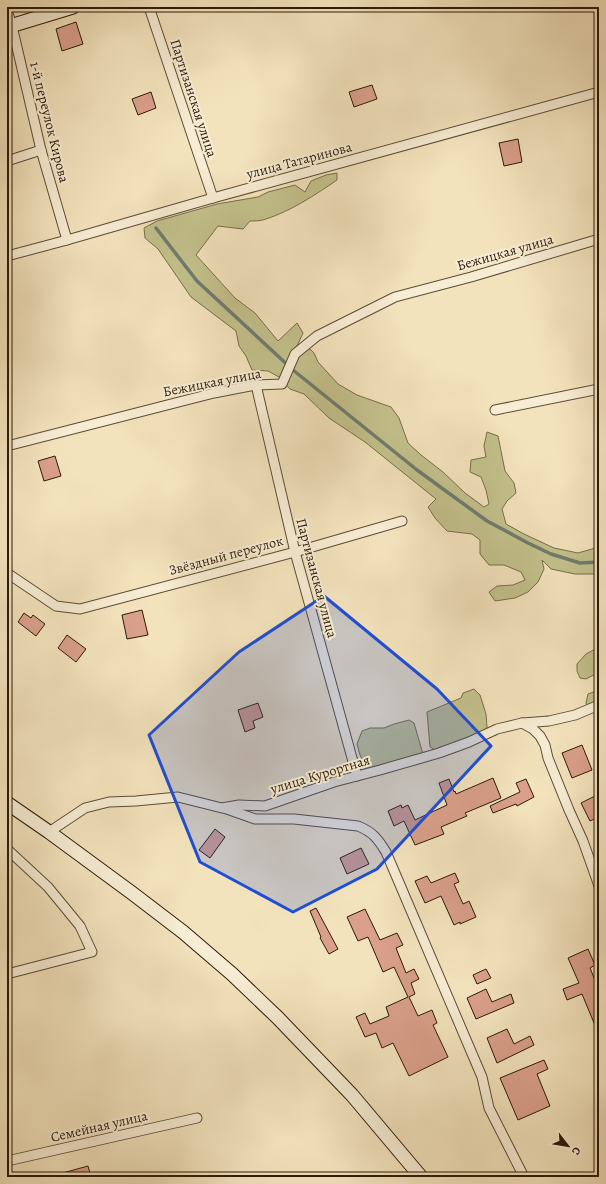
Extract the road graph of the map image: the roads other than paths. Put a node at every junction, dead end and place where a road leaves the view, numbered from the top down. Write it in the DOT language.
graph roads {
  1 [pos="73,7"];
  2 [pos="149,7"];
  3 [pos="7,10"];
  4 [pos="10,27"];
  5 [pos="599,92"];
  6 [pos="41,150"];
  7 [pos="7,161"];
  8 [pos="213,198"];
  9 [pos="599,239"];
  10 [pos="67,240"];
  11 [pos="7,256"];
  12 [pos="256,385"];
  13 [pos="599,389"];
  14 [pos="495,410"];
  15 [pos="7,446"];
  16 [pos="402,521"];
  17 [pos="295,552"];
  18 [pos="7,573"];
  19 [pos="599,705"];
  20 [pos="522,724"];
  21 [pos="357,776"];
  22 [pos="7,803"];
  23 [pos="222,808"];
  24 [pos="49,832"];
  25 [pos="7,849"];
  26 [pos="599,886"];
  27 [pos="7,974"];
  28 [pos="197,1118"];
  29 [pos="7,1161"];
  30 [pos="421,1177"];
  31 [pos="524,1177"];
  1 -- 4 [label="main road"];
  2 -- 8 [label="street, Партизанская улица"];
  3 -- 4 [label="street, 1-й переулок Кирова"];
  4 -- 6 [label="street, 1-й переулок Кирова"];
  5 -- 8 [label="street, улица Татаринова"];
  6 -- 7 [label="street"];
  6 -- 10 [label="street, 1-й переулок Кирова"];
  8 -- 10 [label="street, улица Татаринова"];
  9 -- 12 [label="street, Бежицкая улица"];
  10 -- 11 [label="street, улица Татаринова"];
  12 -- 15 [label="street, Бежицкая улица"];
  12 -- 17 [label="street, Партизанская улица"];
  13 -- 14 [label="street"];
  16 -- 17 [label="street, Звёздный переулок"];
  17 -- 18 [label="street, Звёздный переулок"];
  17 -- 21 [label="street, Партизанская улица"];
  19 -- 20 [label="street, улица Курортная"];
  20 -- 21 [label="street, улица Курортная"];
  20 -- 26 [label="street"];
  21 -- 23 [label="street, улица Курортная"];
  22 -- 24 [label="main road"];
  23 -- 24 [label="street, улица Курортная"];
  23 -- 31 [label="street"];
  24 -- 30 [label="main road"];
  25 -- 27 [label="street"];
  28 -- 29 [label="street, Семейная улица"];
}
